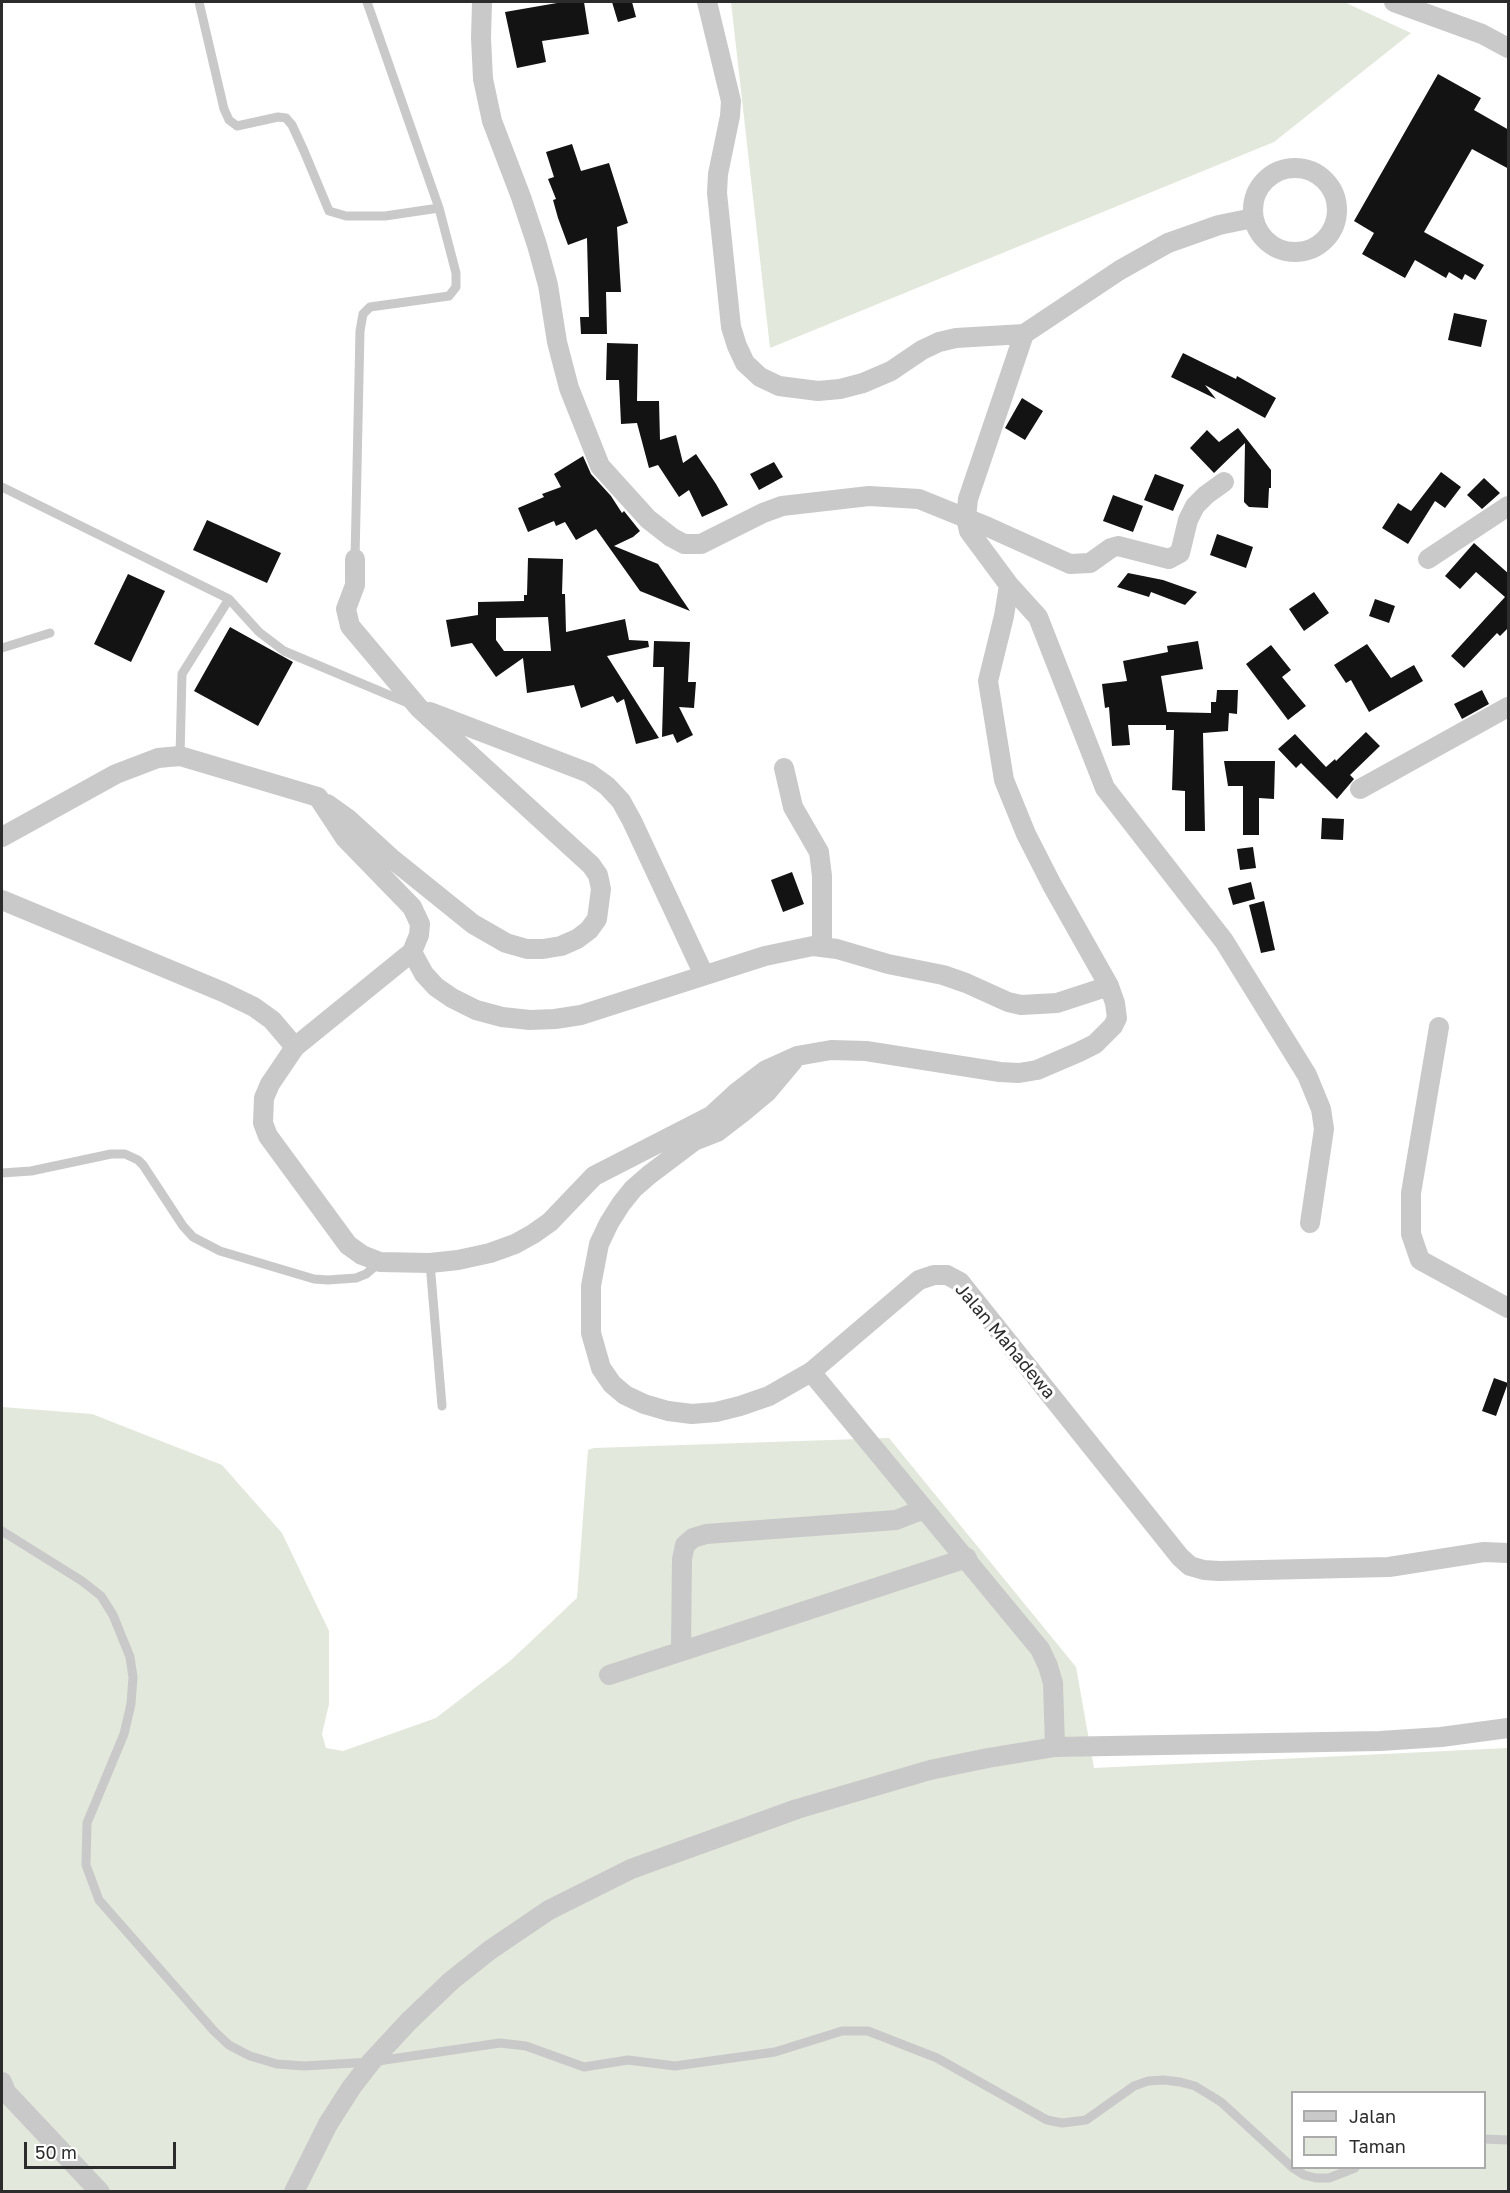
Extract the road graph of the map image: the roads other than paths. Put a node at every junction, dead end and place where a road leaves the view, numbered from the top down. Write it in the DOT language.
graph roads {
  1 [pos="199,2"];
  2 [pos="367,2"];
  3 [pos="482,2"];
  4 [pos="707,2"];
  5 [pos="1394,2"];
  6 [pos="1509,48"];
  7 [pos="439,208"];
  8 [pos="1252,218"];
  9 [pos="1024,334"];
  10 [pos="1224,482"];
  11 [pos="2,487"];
  12 [pos="1509,506"];
  13 [pos="966,518"];
  14 [pos="355,559"];
  15 [pos="1428,559"];
  16 [pos="1009,585"];
  17 [pos="229,599"];
  18 [pos="50,633"];
  19 [pos="2,648"];
  20 [pos="1509,707"];
  21 [pos="419,708"];
  22 [pos="180,756"];
  23 [pos="784,768"];
  24 [pos="1360,789"];
  25 [pos="318,797"];
  26 [pos="2,837"];
  27 [pos="2,900"];
  28 [pos="822,947"];
  29 [pos="412,952"];
  30 [pos="704,975"];
  31 [pos="1109,986"];
  32 [pos="1439,1028"];
  33 [pos="296,1047"];
  34 [pos="797,1056"];
  35 [pos="2,1173"];
  36 [pos="1310,1223"];
  37 [pos="381,1262"];
  38 [pos="430,1263"];
  39 [pos="1509,1308"];
  40 [pos="811,1371"];
  41 [pos="442,1406"];
  42 [pos="924,1509"];
  43 [pos="2,1531"];
  44 [pos="1509,1553"];
  45 [pos="967,1558"];
  46 [pos="681,1651"];
  47 [pos="609,1675"];
  48 [pos="1509,1728"];
  49 [pos="1055,1747"];
  50 [pos="371,2062"];
  51 [pos="3,2090"];
  52 [pos="1486,2139"];
  53 [pos="1509,2140"];
  54 [pos="1291,2166"];
  55 [pos="1295,2169"];
  56 [pos="1352,2169"];
  57 [pos="100,2192"];
  58 [pos="294,2192"];
  1 -- 7 [label="lane"];
  2 -- 7 [label="lane"];
  3 -- 13 [label="street"];
  4 -- 9 [label="street"];
  5 -- 6 [label="street"];
  7 -- 14 [label="lane"];
  8 -- 8 [label="street"];
  8 -- 9 [label="street"];
  9 -- 13 [label="street"];
  10 -- 13 [label="street"];
  11 -- 17 [label="lane"];
  12 -- 15 [label="street"];
  13 -- 16 [label="street"];
  14 -- 21 [label="street"];
  16 -- 31 [label="street"];
  16 -- 36 [label="street"];
  17 -- 21 [label="lane"];
  17 -- 22 [label="lane"];
  18 -- 19 [label="lane"];
  20 -- 24 [label="street"];
  21 -- 25 [label="street"];
  21 -- 30 [label="street"];
  22 -- 25 [label="street"];
  22 -- 26 [label="street"];
  23 -- 28 [label="street"];
  25 -- 29 [label="street"];
  27 -- 33 [label="street"];
  28 -- 30 [label="street"];
  28 -- 31 [label="street"];
  29 -- 30 [label="street"];
  29 -- 33 [label="street"];
  31 -- 34 [label="street"];
  32 -- 39 [label="street"];
  33 -- 37 [label="street"];
  34 -- 38 [label="street"];
  34 -- 40 [label="street, Jalan Mahadewa"];
  35 -- 37 [label="lane"];
  37 -- 38 [label="street"];
  38 -- 41 [label="lane"];
  40 -- 42 [label="street"];
  40 -- 44 [label="street, Jalan Mahadewa"];
  42 -- 45 [label="street"];
  42 -- 46 [label="street"];
  43 -- 50 [label="lane"];
  45 -- 46 [label="street"];
  45 -- 49 [label="street"];
  46 -- 47 [label="street"];
  48 -- 49 [label="street"];
  49 -- 50 [label="street"];
  50 -- 54 [label="lane"];
  50 -- 58 [label="street"];
  51 -- 57 [label="street"];
  52 -- 53 [label="lane"];
  55 -- 56 [label="lane"];
}
